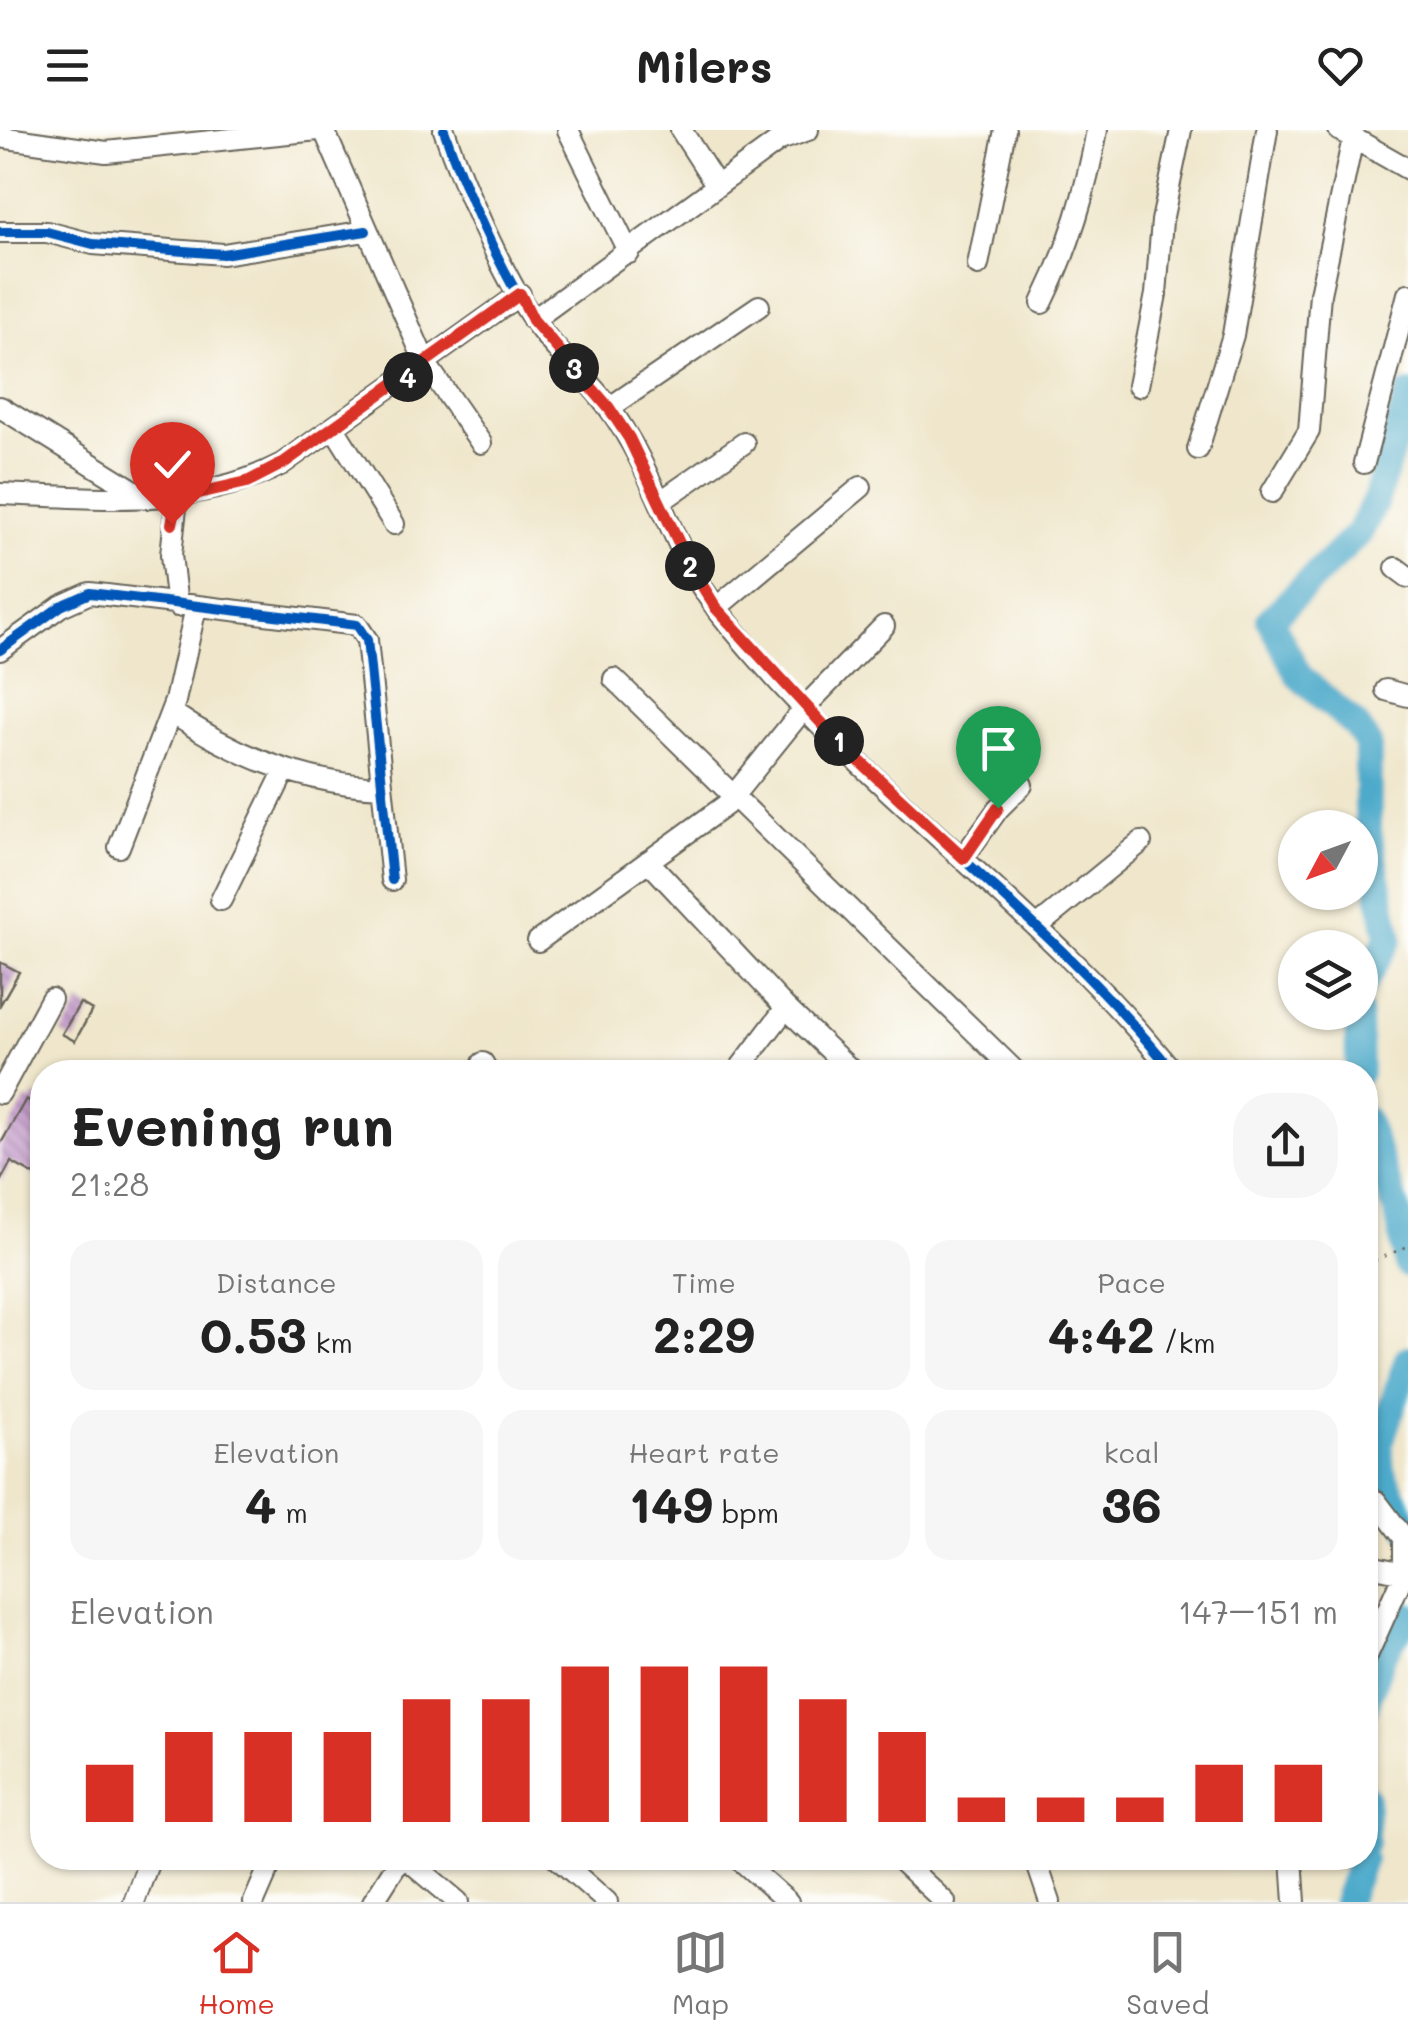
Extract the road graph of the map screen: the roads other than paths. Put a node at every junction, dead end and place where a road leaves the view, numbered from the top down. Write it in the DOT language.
graph roads {
  1 [pos="321,130"];
  2 [pos="444,130"];
  3 [pos="568,130"];
  4 [pos="681,130"];
  5 [pos="808,130"];
  6 [pos="1005,130"];
  7 [pos="1097,130"];
  8 [pos="1181,130"];
  9 [pos="1267,130"];
  10 [pos="1346,134"];
  11 [pos="0,137"];
  12 [pos="1408,168"];
  13 [pos="717,186"];
  14 [pos="366,231"];
  15 [pos="0,232"];
  16 [pos="629,253"];
  17 [pos="978,266"];
  18 [pos="520,294"];
  19 [pos="1408,294"];
  20 [pos="1042,303"];
  21 [pos="760,306"];
  22 [pos="533,320"];
  23 [pos="1401,350"];
  24 [pos="426,364"];
  25 [pos="1138,386"];
  26 [pos="0,407"];
  27 [pos="609,408"];
  28 [pos="334,428"];
  29 [pos="481,443"];
  30 [pos="744,443"];
  31 [pos="1198,449"];
  32 [pos="1364,463"];
  33 [pos="861,487"];
  34 [pos="1272,492"];
  35 [pos="0,494"];
  36 [pos="177,498"];
  37 [pos="148,499"];
  38 [pos="660,502"];
  39 [pos="394,524"];
  40 [pos="186,606"];
  41 [pos="716,608"];
  42 [pos="884,626"];
  43 [pos="0,650"];
  44 [pos="614,679"];
  45 [pos="1386,690"];
  46 [pos="1408,696"];
  47 [pos="806,708"];
  48 [pos="171,712"];
  49 [pos="285,770"];
  50 [pos="1022,785"];
  51 [pos="382,787"];
  52 [pos="732,797"];
  53 [pos="1142,842"];
  54 [pos="118,848"];
  55 [pos="964,858"];
  56 [pos="648,862"];
  57 [pos="392,880"];
  58 [pos="221,900"];
  59 [pos="1037,926"];
  60 [pos="538,941"];
  61 [pos="51,999"];
  62 [pos="786,1008"];
  63 [pos="747,1060"];
  64 [pos="841,1060"];
  65 [pos="1004,1060"];
  66 [pos="1164,1060"];
  67 [pos="0,1092"];
  68 [pos="1378,1504"];
  69 [pos="1378,1568"];
  70 [pos="1404,1573"];
  71 [pos="1378,1631"];
  72 [pos="146,1870"];
  73 [pos="268,1870"];
  74 [pos="396,1870"];
  75 [pos="419,1870"];
  76 [pos="571,1870"];
  77 [pos="752,1870"];
  78 [pos="911,1870"];
  79 [pos="1038,1870"];
  80 [pos="1294,1870"];
  81 [pos="134,1902"];
  82 [pos="254,1902"];
  83 [pos="373,1902"];
  84 [pos="458,1902"];
  85 [pos="607,1902"];
  86 [pos="788,1902"];
  87 [pos="946,1902"];
  88 [pos="1050,1902"];
  89 [pos="1295,1902"];
  1 -- 11 [label="street"];
  1 -- 14 [label="street"];
  2 -- 18 [label="street"];
  3 -- 16 [label="street"];
  4 -- 13 [label="street"];
  5 -- 13 [label="street"];
  6 -- 17 [label="street"];
  7 -- 20 [label="street"];
  8 -- 25 [label="street"];
  9 -- 31 [label="street"];
  10 -- 12 [label="street"];
  10 -- 34 [label="street"];
  13 -- 16 [label="street"];
  14 -- 15 [label="street"];
  14 -- 24 [label="street"];
  16 -- 22 [label="street"];
  18 -- 22 [label="street"];
  18 -- 24 [label="street"];
  19 -- 23 [label="street"];
  21 -- 27 [label="street"];
  22 -- 27 [label="street"];
  23 -- 32 [label="street"];
  24 -- 28 [label="street"];
  24 -- 29 [label="street"];
  26 -- 37 [label="street"];
  27 -- 38 [label="street"];
  28 -- 36 [label="street"];
  28 -- 39 [label="street"];
  30 -- 38 [label="street"];
  33 -- 41 [label="street"];
  35 -- 37 [label="street"];
  36 -- 37 [label="street"];
  36 -- 40 [label="street"];
  38 -- 41 [label="street"];
  40 -- 43 [label="street"];
  40 -- 48 [label="street"];
  40 -- 51 [label="street"];
  41 -- 47 [label="street"];
  42 -- 47 [label="street"];
  44 -- 52 [label="street"];
  45 -- 46 [label="street"];
  47 -- 52 [label="street"];
  47 -- 55 [label="street"];
  48 -- 49 [label="street"];
  48 -- 54 [label="street"];
  49 -- 51 [label="street"];
  49 -- 58 [label="street"];
  50 -- 55 [label="street"];
  51 -- 57 [label="street"];
  52 -- 56 [label="street"];
  52 -- 65 [label="street"];
  53 -- 59 [label="street"];
  55 -- 59 [label="street"];
  56 -- 60 [label="street"];
  56 -- 62 [label="street"];
  59 -- 66 [label="street"];
  61 -- 67 [label="street"];
  62 -- 63 [label="street"];
  62 -- 64 [label="street"];
  68 -- 70 [label="street"];
  69 -- 70 [label="street"];
  70 -- 71 [label="street"];
  72 -- 81 [label="street"];
  73 -- 82 [label="street"];
  74 -- 83 [label="street"];
  75 -- 84 [label="street"];
  76 -- 85 [label="street"];
  77 -- 86 [label="street"];
  78 -- 87 [label="street"];
  79 -- 88 [label="street"];
  80 -- 89 [label="street"];
}
